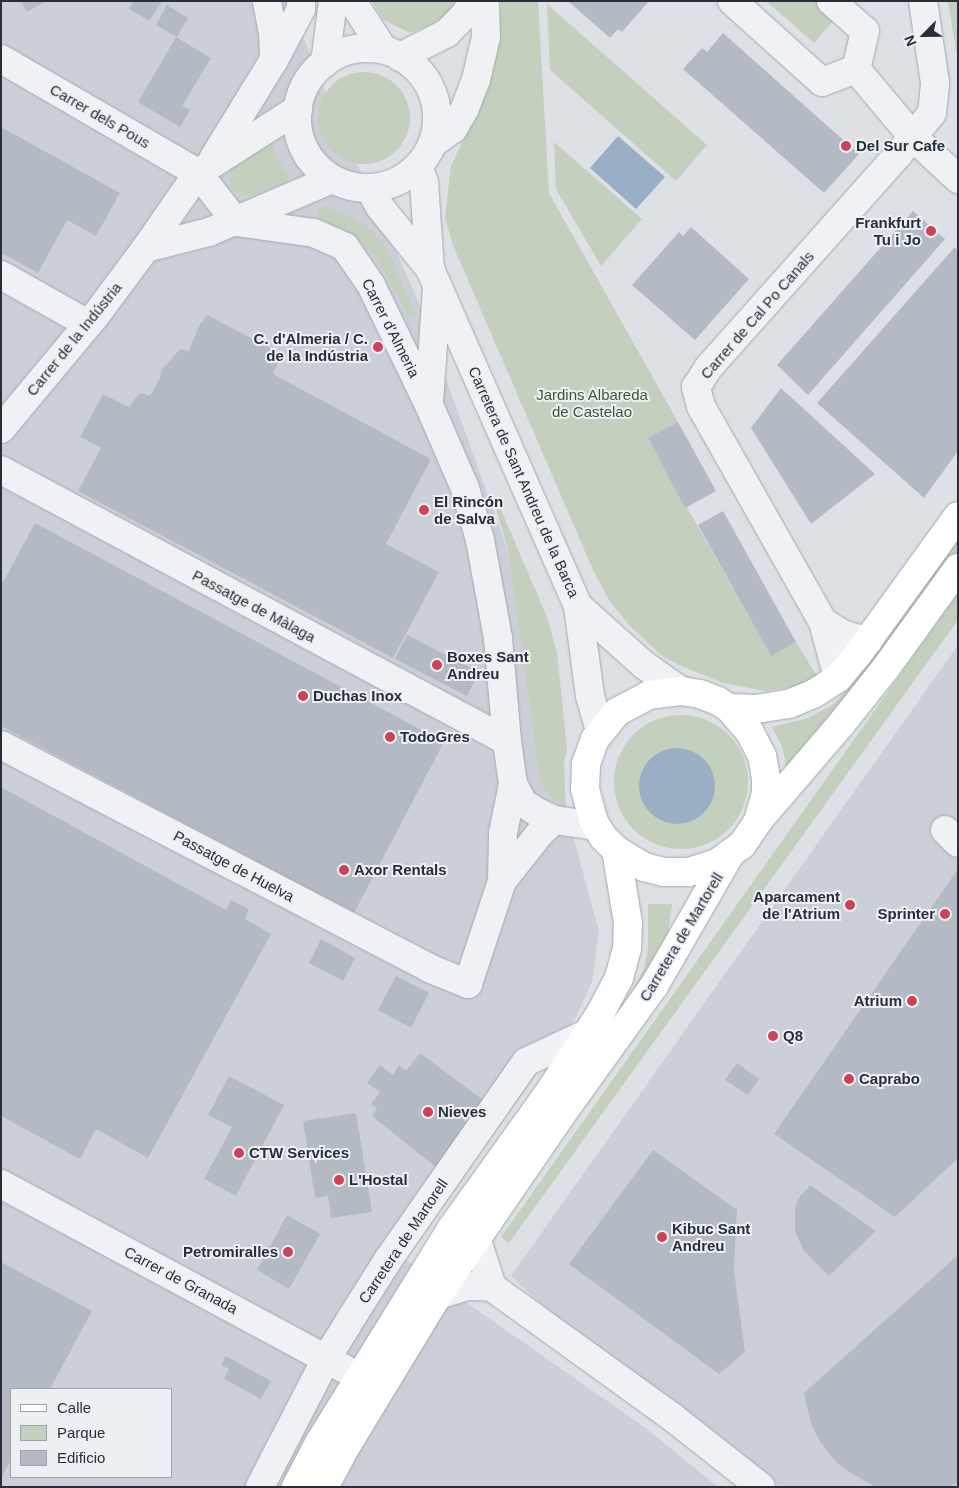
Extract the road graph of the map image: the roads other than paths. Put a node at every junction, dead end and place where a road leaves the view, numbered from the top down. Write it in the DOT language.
graph roads {
  1 [pos="267,1"];
  2 [pos="301,1"];
  3 [pos="333,1"];
  4 [pos="352,1"];
  5 [pos="472,1"];
  6 [pos="485,1"];
  7 [pos="732,1"];
  8 [pos="831,1"];
  9 [pos="923,1"];
  10 [pos="391,53"];
  11 [pos="1,58"];
  12 [pos="274,60"];
  13 [pos="325,63"];
  14 [pos="856,69"];
  15 [pos="298,109"];
  16 [pos="905,146"];
  17 [pos="425,155"];
  18 [pos="204,168"];
  19 [pos="958,179"];
  20 [pos="332,180"];
  21 [pos="370,189"];
  22 [pos="236,222"];
  23 [pos="146,248"];
  24 [pos="1,275"];
  25 [pos="434,277"];
  26 [pos="88,324"];
  27 [pos="429,405"];
  28 [pos="1,429"];
  29 [pos="1,470"];
  30 [pos="958,516"];
  31 [pos="956,573"];
  32 [pos="578,606"];
  33 [pos="823,622"];
  34 [pos="868,641"];
  35 [pos="838,678"];
  36 [pos="681,691"];
  37 [pos="729,708"];
  38 [pos="600,731"];
  39 [pos="507,741"];
  40 [pos="1,745"];
  41 [pos="513,784"];
  42 [pos="554,820"];
  43 [pos="758,821"];
  44 [pos="596,826"];
  45 [pos="616,850"];
  46 [pos="729,856"];
  47 [pos="502,881"];
  48 [pos="588,1033"];
  49 [pos="1,1184"];
  50 [pos="476,1238"];
  51 [pos="492,1288"];
  52 [pos="438,1295"];
  53 [pos="326,1359"];
  54 [pos="361,1378"];
  55 [pos="260,1487"];
  56 [pos="296,1487"];
  57 [pos="324,1487"];
  58 [pos="761,1487"];
  1 -- 12 [label="street"];
  2 -- 12 [label="street"];
  3 -- 13 [label="street"];
  4 -- 10 [label="street"];
  5 -- 10 [label="street"];
  6 -- 17 [label="street"];
  7 -- 14 [label="street"];
  8 -- 14 [label="street"];
  9 -- 16 [label="street"];
  10 -- 13 [label="street"];
  10 -- 17 [label="street"];
  11 -- 18 [label="street, Carrer dels Pous"];
  12 -- 18 [label="street"];
  13 -- 15 [label="street"];
  14 -- 16 [label="street"];
  15 -- 18 [label="street, Carrer de la Indústria"];
  15 -- 20 [label="street"];
  16 -- 19 [label="street"];
  16 -- 33 [label="street, Carrer de Cal Po Canals"];
  17 -- 21 [label="street"];
  17 -- 25 [label="street, Carretera de Sant Andreu de la Barca"];
  18 -- 22 [label="street"];
  18 -- 23 [label="street, Carrer de la Indústria"];
  20 -- 21 [label="street"];
  20 -- 22 [label="street"];
  21 -- 25 [label="street, Carretera de Sant Andreu de la Barca"];
  22 -- 23 [label="street"];
  22 -- 27 [label="street, Carrer d'Almeria"];
  23 -- 26 [label="street, Carrer de la Indústria"];
  24 -- 26 [label="street"];
  25 -- 27 [label="street, Carrer d'Almeria"];
  25 -- 32 [label="street, Carretera de Sant Andreu de la Barca"];
  26 -- 28 [label="street, Carrer de la Indústria"];
  27 -- 39 [label="street, Carrer d'Almeria"];
  29 -- 39 [label="street, Passatge de Màlaga"];
  30 -- 34 [label="main road, Carretera de Martorell"];
  31 -- 43 [label="main road, Carretera de Martorell"];
  32 -- 36 [label="street"];
  32 -- 38 [label="street, Carretera de Sant Andreu de la Barca"];
  33 -- 34 [label="street, Carrer de Cal Po Canals"];
  33 -- 35 [label="street, Carrer de Cal Po Canals"];
  34 -- 35 [label="main road, Carretera de Martorell"];
  35 -- 37 [label="main road, Carretera de Martorell"];
  36 -- 37 [label="main road, Carretera de Martorell"];
  36 -- 38 [label="main road, Carretera de Martorell"];
  37 -- 43 [label="main road, Carretera de Martorell"];
  38 -- 44 [label="main road, Carretera de Martorell"];
  39 -- 41 [label="street, Carrer d'Almeria"];
  40 -- 47 [label="street, Passatge de Huelva"];
  41 -- 42 [label="street, Carrer d'Almeria"];
  41 -- 47 [label="street"];
  42 -- 44 [label="street, Carrer d'Almeria"];
  42 -- 47 [label="street"];
  43 -- 46 [label="main road, Carretera de Martorell"];
  44 -- 45 [label="main road, Carretera de Martorell"];
  45 -- 46 [label="main road, Carretera de Martorell"];
  45 -- 48 [label="main road, Carretera de Martorell"];
  46 -- 50 [label="main road, Carretera de Martorell"];
  48 -- 53 [label="street, Carretera de Martorell"];
  48 -- 54 [label="main road, Carretera de Martorell"];
  49 -- 53 [label="street, Carrer de Granada"];
  50 -- 51 [label="street"];
  50 -- 52 [label="main road, Carretera de Martorell"];
  51 -- 52 [label="street"];
  51 -- 58 [label="street"];
  52 -- 57 [label="main road, Carretera de Martorell"];
  53 -- 54 [label="street, Carrer de Granada"];
  53 -- 55 [label="street, Carretera de Martorell"];
  54 -- 56 [label="main road, Carretera de Martorell"];
}
